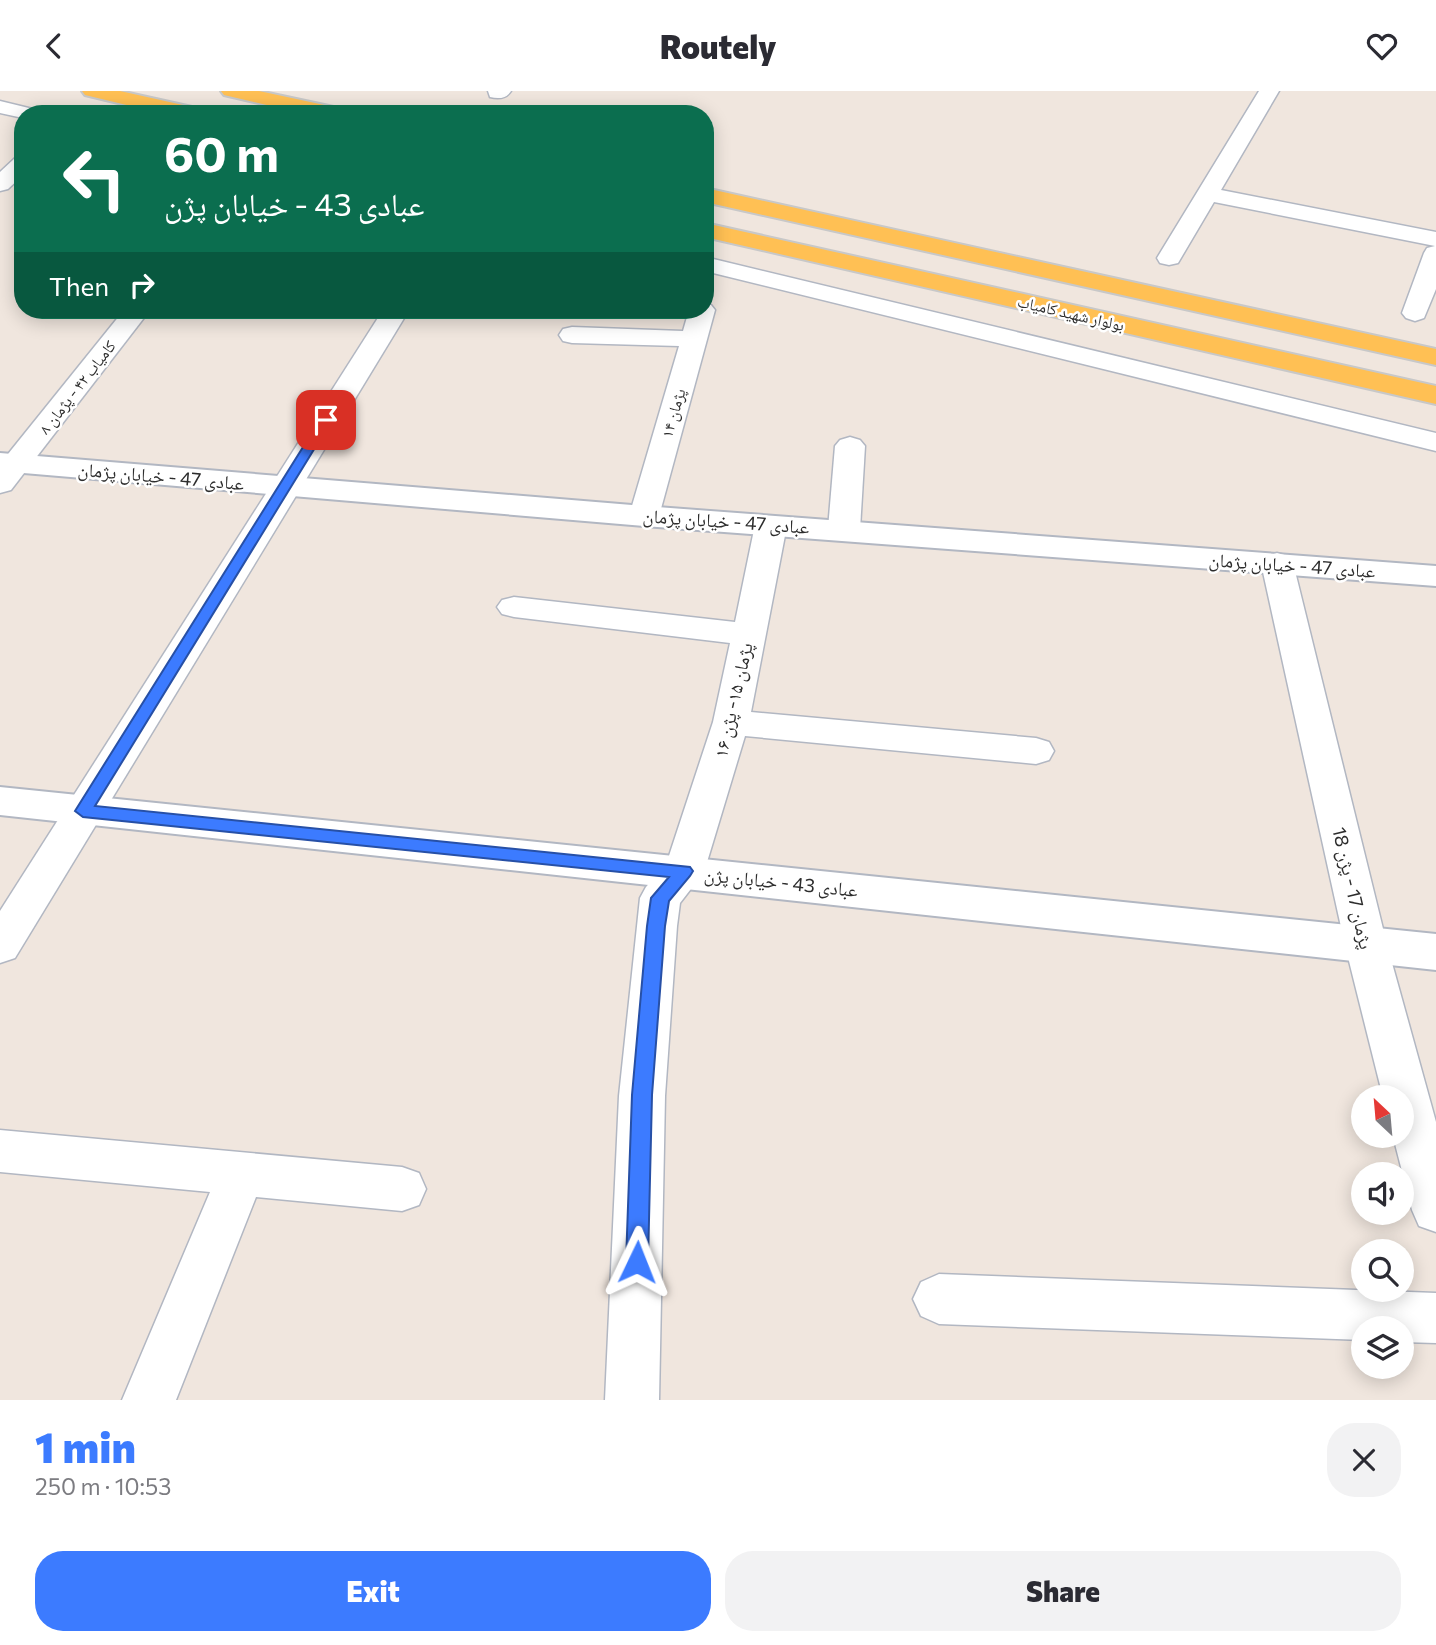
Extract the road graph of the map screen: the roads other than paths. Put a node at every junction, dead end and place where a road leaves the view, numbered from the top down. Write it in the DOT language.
graph roads {
  1 [pos="92,91"];
  2 [pos="231,91"];
  3 [pos="1269,91"];
  4 [pos="153,105"];
  5 [pos="294,105"];
  6 [pos="14,171"];
  7 [pos="0,184"];
  8 [pos="1207,194"];
  9 [pos="714,197"];
  10 [pos="739,202"];
  11 [pos="714,225"];
  12 [pos="714,232"];
  13 [pos="1436,239"];
  14 [pos="1436,253"];
  15 [pos="1169,258"];
  16 [pos="714,266"];
  17 [pos="1415,313"];
  18 [pos="129,319"];
  19 [pos="390,319"];
  20 [pos="700,319"];
  21 [pos="572,335"];
  22 [pos="694,339"];
  23 [pos="1436,357"];
  24 [pos="1436,395"];
  25 [pos="1436,442"];
  26 [pos="850,446"];
  27 [pos="6,470"];
  28 [pos="284,487"];
  29 [pos="644,516"];
  30 [pos="771,525"];
  31 [pos="844,530"];
  32 [pos="1277,563"];
  33 [pos="1436,576"];
  34 [pos="514,607"];
  35 [pos="749,634"];
  36 [pos="731,722"];
  37 [pos="1036,751"];
  38 [pos="0,801"];
  39 [pos="83,811"];
  40 [pos="684,871"];
  41 [pos="1366,945"];
  42 [pos="0,946"];
  43 [pos="1436,952"];
  44 [pos="0,1151"];
  45 [pos="242,1173"];
  46 [pos="402,1189"];
  47 [pos="1436,1210"];
  48 [pos="939,1299"];
  49 [pos="1436,1318"];
  50 [pos="149,1400"];
  51 [pos="632,1400"];
  1 -- 4 [label="main road"];
  2 -- 5 [label="main road"];
  3 -- 8 [label="street"];
  6 -- 7 [label="street"];
  8 -- 13 [label="street"];
  8 -- 15 [label="street"];
  9 -- 10 [label="main road, بولوار شهید کامیاب"];
  10 -- 11 [label="main road"];
  10 -- 23 [label="main road, بولوار شهید کامیاب"];
  12 -- 24 [label="main road, بولوار شهید کامیاب"];
  14 -- 17 [label="street"];
  16 -- 25 [label="street"];
  18 -- 27 [label="street, کامیاب ۴۲ - پژمان ۸"];
  19 -- 28 [label="street"];
  20 -- 22 [label="street, پژمان ۱۴"];
  21 -- 22 [label="street"];
  22 -- 29 [label="street, پژمان ۱۴"];
  26 -- 31 [label="street"];
  27 -- 28 [label="street, عبادی 47 - خیابان پژمان"];
  28 -- 29 [label="street, عبادی 47 - خیابان پژمان"];
  28 -- 39 [label="street"];
  29 -- 30 [label="street, عبادی 47 - خیابان پژمان"];
  30 -- 31 [label="street, عبادی 47 - خیابان پژمان"];
  30 -- 35 [label="street, پژمان ۱۵- پژن ۱۶"];
  31 -- 32 [label="street, عبادی 47 - خیابان پژمان"];
  32 -- 33 [label="street, عبادی 47 - خیابان پژمان"];
  32 -- 41 [label="street, پژمان 17 - پژن 18"];
  34 -- 35 [label="street"];
  35 -- 36 [label="street, پژمان ۱۵- پژن ۱۶"];
  36 -- 37 [label="street"];
  36 -- 40 [label="street, پژمان ۱۵- پژن ۱۶"];
  38 -- 39 [label="street, عبادی 43 - خیابان پژن"];
  39 -- 40 [label="street, عبادی 43 - خیابان پژن"];
  39 -- 42 [label="street"];
  40 -- 41 [label="street, عبادی 43 - خیابان پژن"];
  40 -- 51 [label="street"];
  41 -- 43 [label="street, عبادی 43 - خیابان پژن"];
  41 -- 47 [label="street, پژمان 17 - پژن 18"];
  44 -- 45 [label="street"];
  45 -- 46 [label="street"];
  45 -- 50 [label="street"];
  48 -- 49 [label="street"];
}
